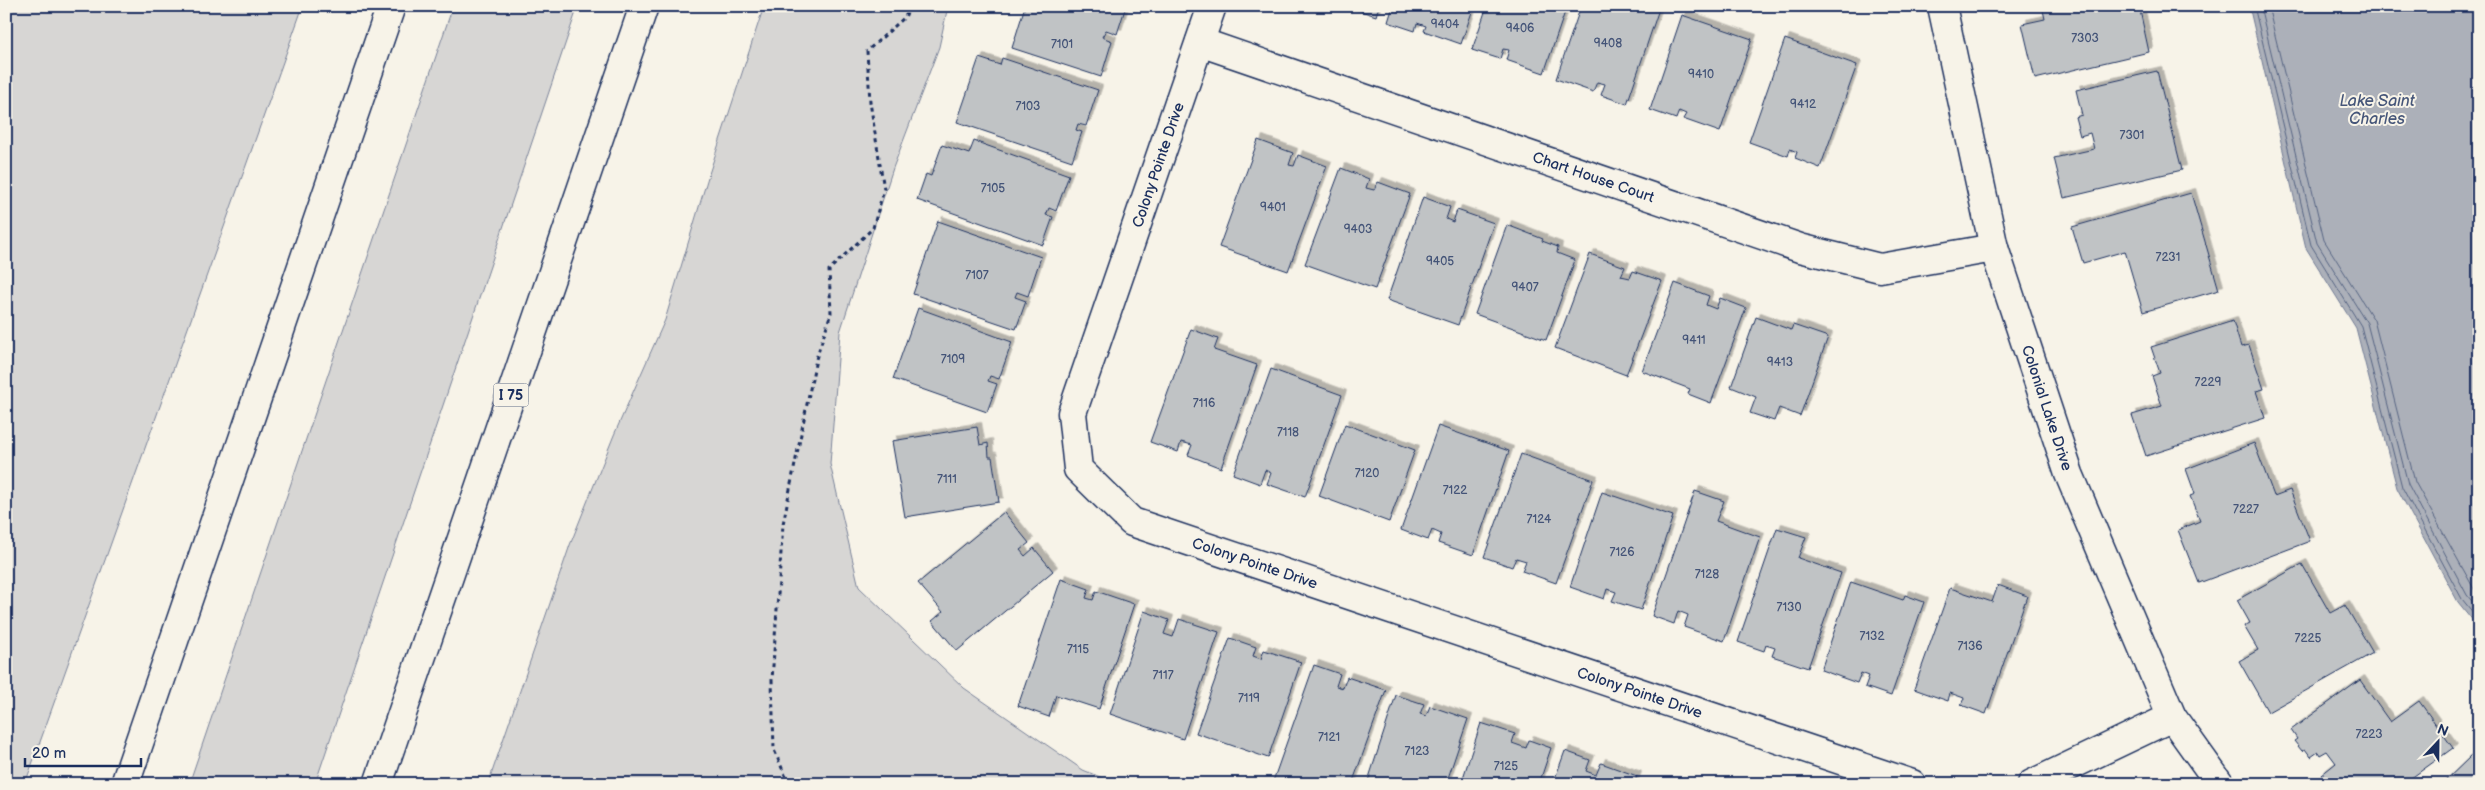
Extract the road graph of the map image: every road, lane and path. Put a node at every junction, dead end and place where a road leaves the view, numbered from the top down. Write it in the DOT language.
graph roads {
  1 [pos="391,6"];
  2 [pos="644,6"];
  3 [pos="910,6"];
  4 [pos="1212,6"];
  5 [pos="1942,6"];
  6 [pos="1200,42"];
  7 [pos="1994,248"];
  8 [pos="2172,717"];
  9 [pos="125,784"];
  10 [pos="378,784"];
  11 [pos="789,784"];
  12 [pos="1912,784"];
  13 [pos="2032,784"];
  14 [pos="2220,784"];
  1 -- 9 [label="main road"];
  2 -- 10 [label="main road, I 75"];
  3 -- 11 [label="path"];
  4 -- 6 [label="main road, Colony Pointe Drive"];
  5 -- 7 [label="main road, Colonial Lake Drive"];
  6 -- 7 [label="main road, Chart House Court"];
  6 -- 12 [label="main road, Colony Pointe Drive"];
  7 -- 8 [label="main road, Colonial Lake Drive"];
  8 -- 13 [label="main road"];
  8 -- 14 [label="main road, Colonial Lake Drive"];
}
